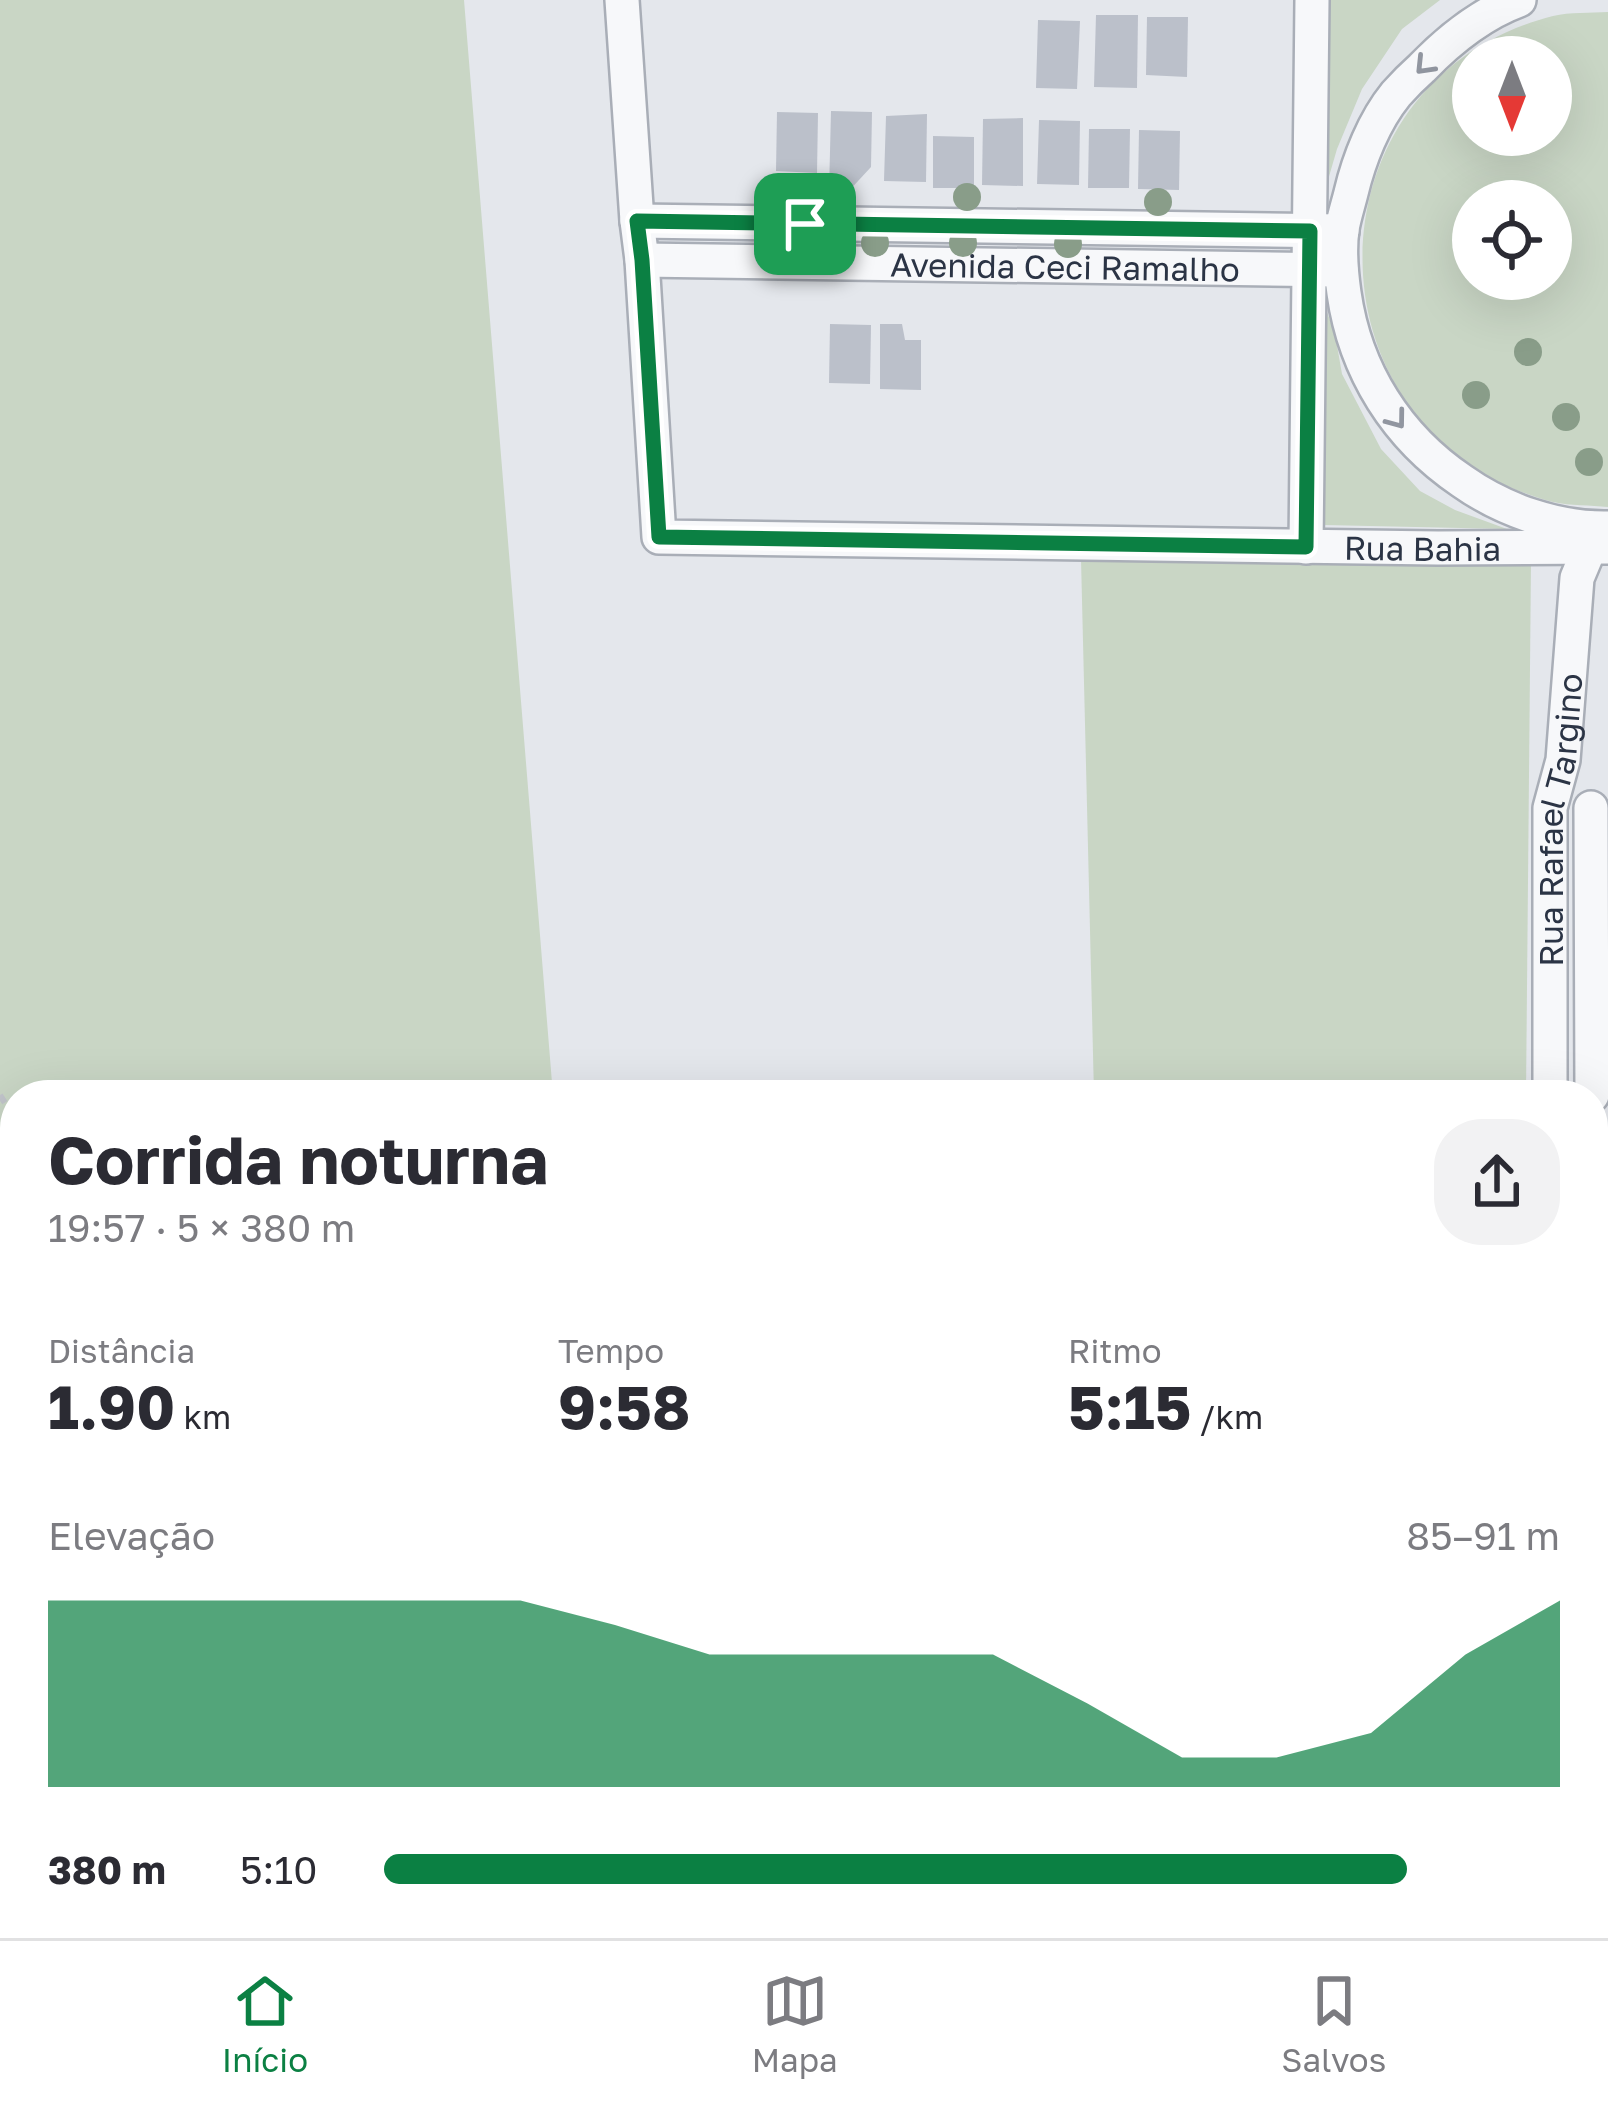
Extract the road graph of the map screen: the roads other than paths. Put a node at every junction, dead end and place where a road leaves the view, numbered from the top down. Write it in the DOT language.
graph roads {
  1 [pos="622,0"];
  2 [pos="1312,0"];
  3 [pos="1519,0"];
  4 [pos="637,221"];
  5 [pos="1326,231"];
  6 [pos="642,260"];
  7 [pos="1325,270"];
  8 [pos="1599,537"];
  9 [pos="1306,547"];
  10 [pos="1550,808"];
  11 [pos="1599,808"];
  12 [pos="1550,1080"];
  13 [pos="1592,1080"];
  1 -- 4 [label="street"];
  2 -- 5 [label="street"];
  3 -- 5 [label="street, one-way"];
  4 -- 5 [label="street, Avenida Ceci Ramalho"];
  4 -- 6 [label="street"];
  5 -- 7 [label="street"];
  6 -- 7 [label="street, Avenida Ceci Ramalho"];
  6 -- 9 [label="street, Rua Bahia"];
  7 -- 8 [label="street, one-way"];
  7 -- 9 [label="street"];
  8 -- 9 [label="street, Rua Bahia"];
  8 -- 10 [label="street, Rua Rafael Targino"];
  10 -- 11 [label="street"];
  10 -- 12 [label="street, Rua Rafael Targino"];
  11 -- 13 [label="street, Rua Rafael Targino"];
}
